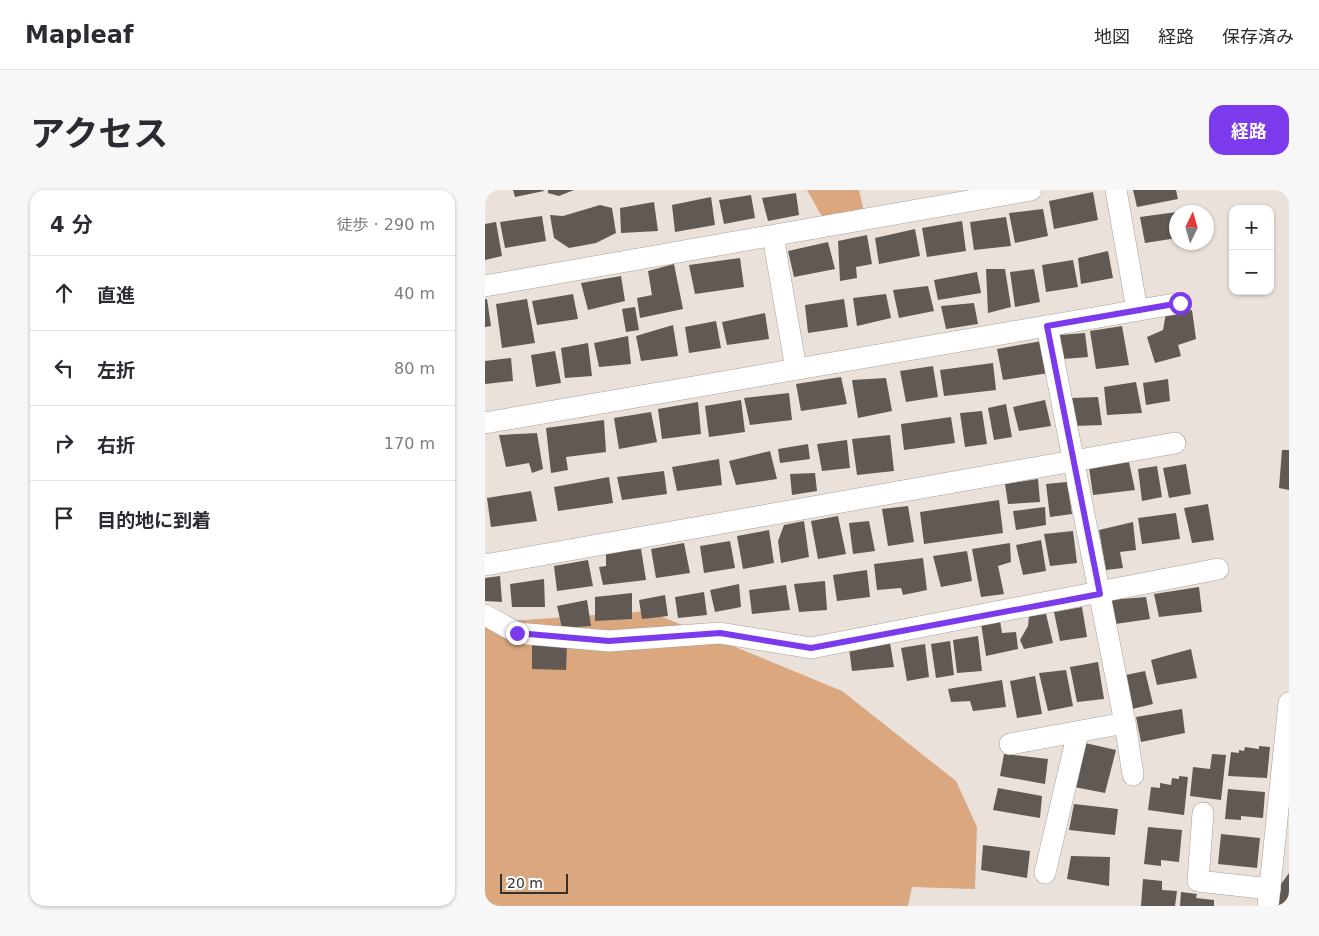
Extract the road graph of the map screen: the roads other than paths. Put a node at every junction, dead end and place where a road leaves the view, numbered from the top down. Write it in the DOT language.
graph roads {
  1 [pos="1031,190"];
  2 [pos="1116,190"];
  3 [pos="773,236"];
  4 [pos="485,286"];
  5 [pos="1180,303"];
  6 [pos="1137,310"];
  7 [pos="1047,326"];
  8 [pos="795,369"];
  9 [pos="485,423"];
  10 [pos="1175,443"];
  11 [pos="1074,461"];
  12 [pos="485,565"];
  13 [pos="1218,569"];
  14 [pos="1100,594"];
  15 [pos="485,615"];
  16 [pos="1289,703"];
  17 [pos="1125,723"];
  18 [pos="1078,732"];
  19 [pos="1010,744"];
  20 [pos="1133,775"];
  21 [pos="1203,813"];
  22 [pos="1045,873"];
  23 [pos="1269,897"];
  1 -- 3 [label="street"];
  2 -- 6 [label="street"];
  3 -- 4 [label="street"];
  3 -- 8 [label="street"];
  5 -- 6 [label="street"];
  6 -- 7 [label="street"];
  7 -- 8 [label="street"];
  7 -- 11 [label="street"];
  8 -- 9 [label="street"];
  10 -- 11 [label="street"];
  11 -- 12 [label="street"];
  11 -- 14 [label="street"];
  13 -- 14 [label="street"];
  14 -- 15 [label="street"];
  14 -- 17 [label="street"];
  16 -- 23 [label="street"];
  17 -- 18 [label="street"];
  17 -- 20 [label="street"];
  18 -- 19 [label="street"];
  18 -- 22 [label="street"];
  21 -- 23 [label="street"];
}
